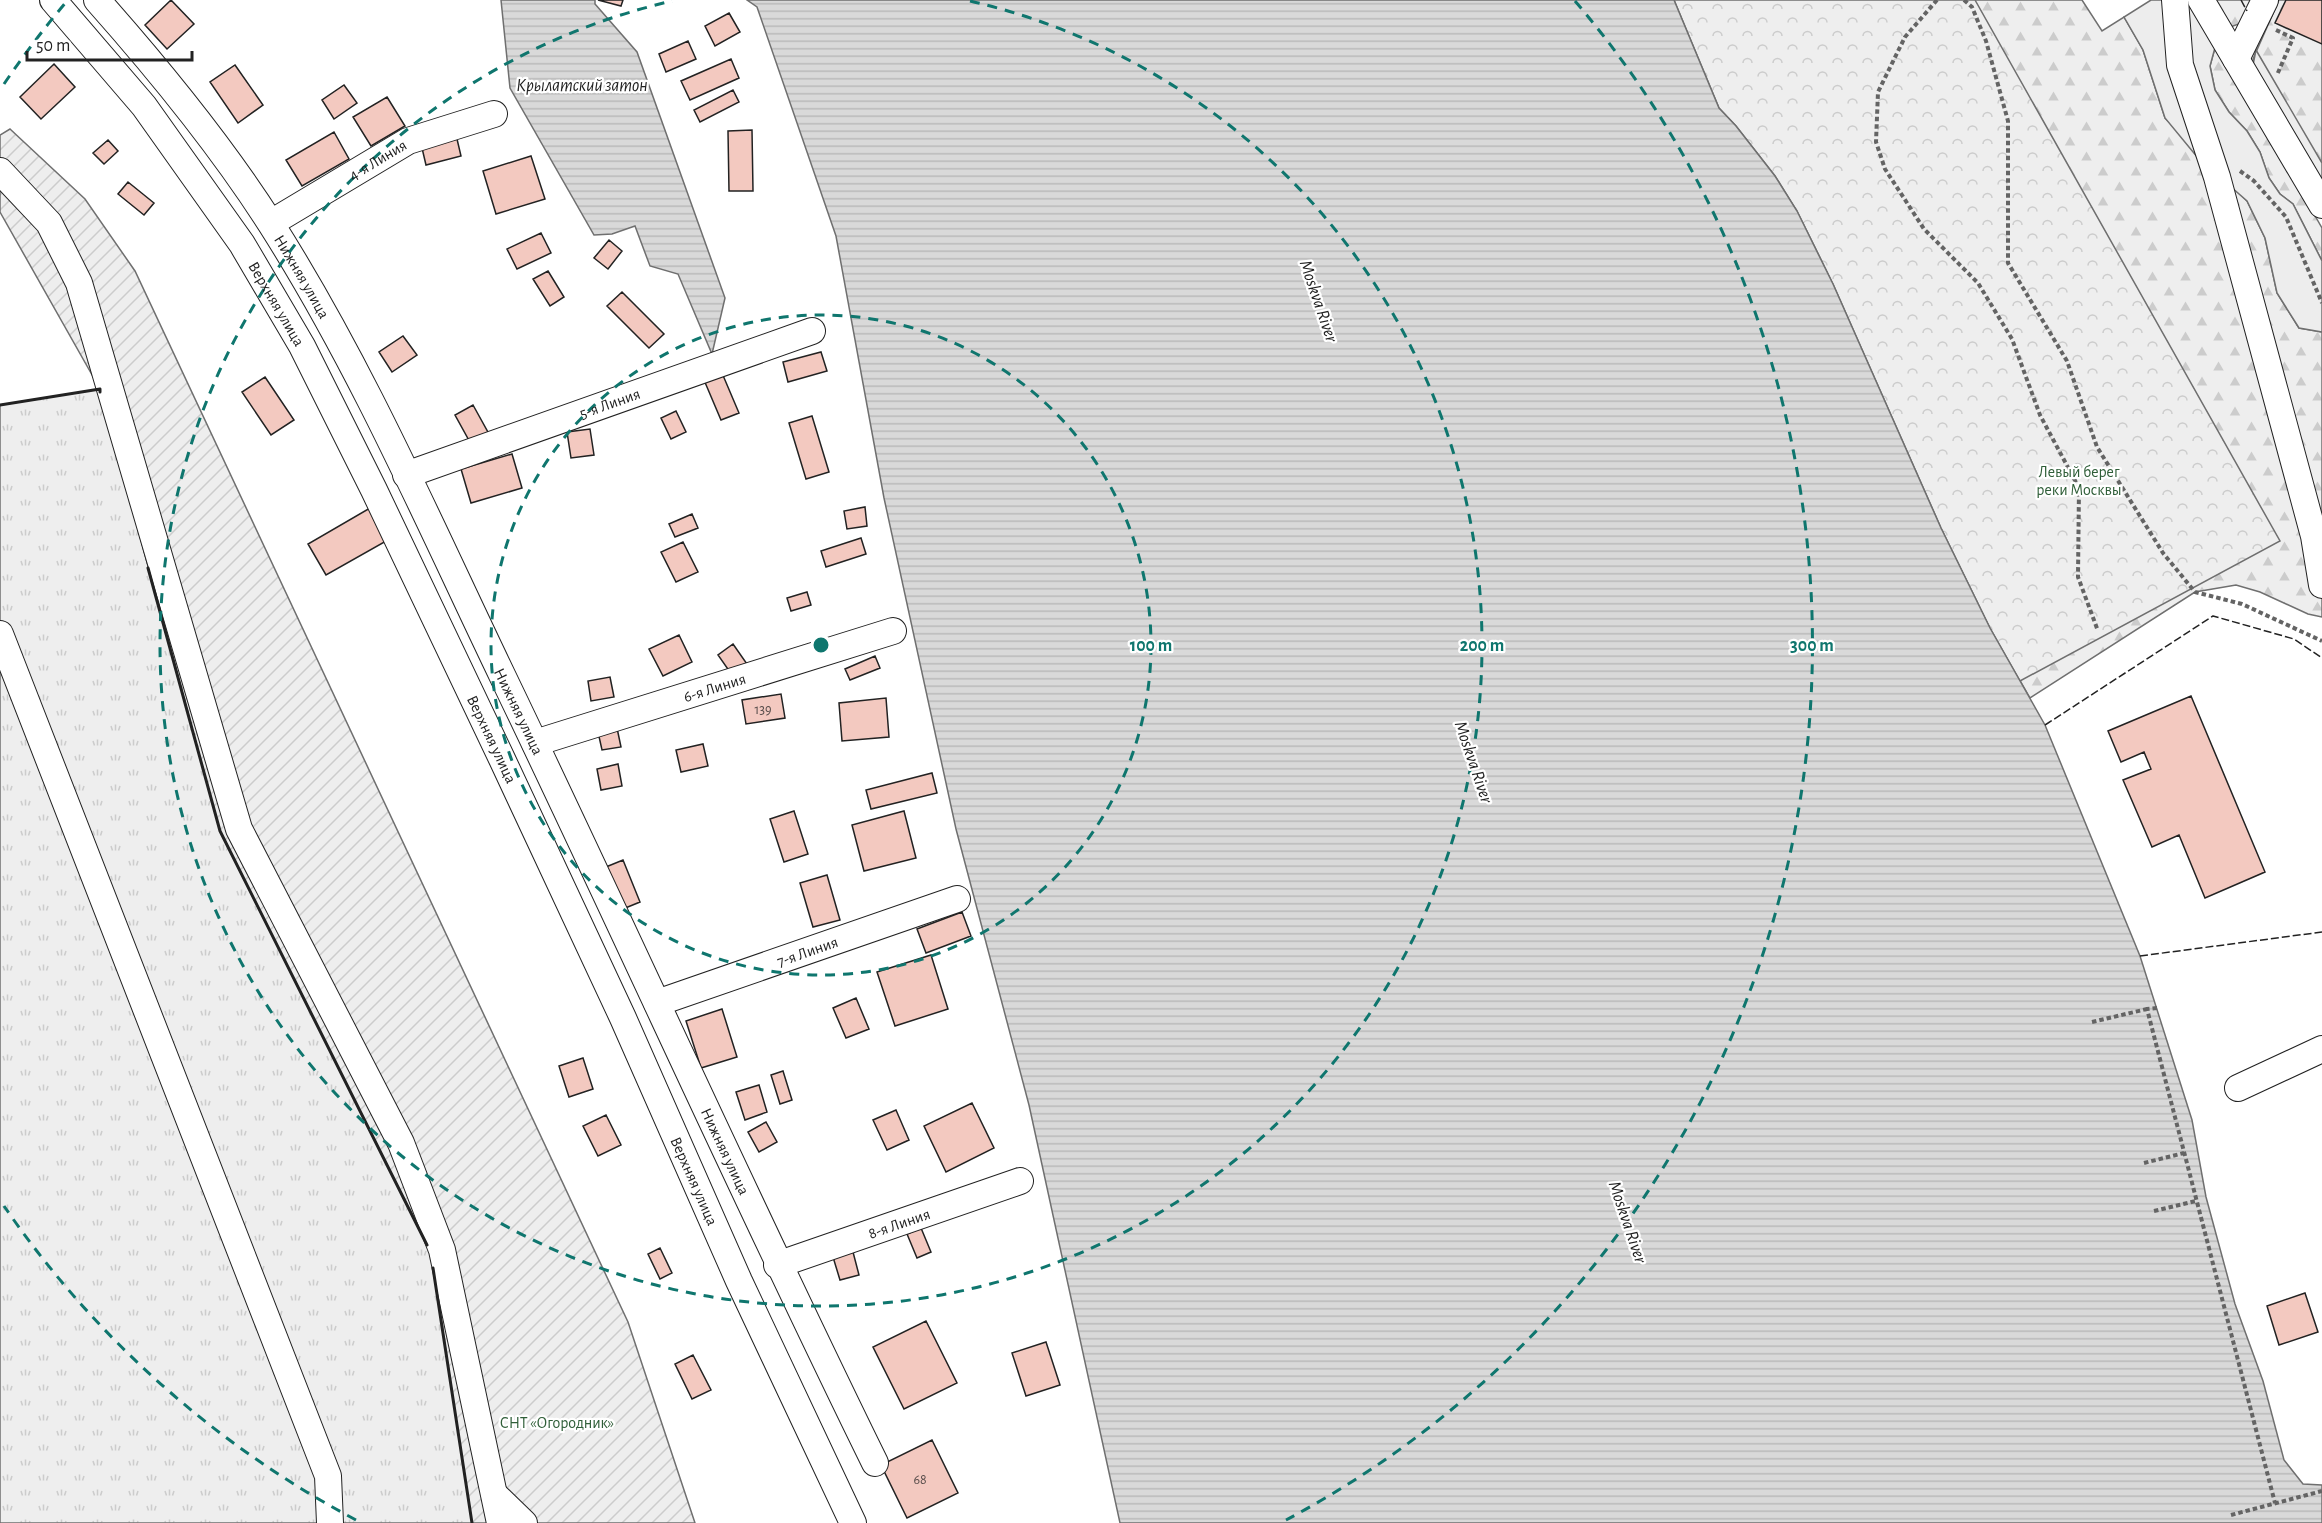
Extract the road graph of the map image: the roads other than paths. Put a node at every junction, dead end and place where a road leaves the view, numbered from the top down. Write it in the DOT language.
graph roads {
  1 [pos="54,0"];
  2 [pos="97,0"];
  3 [pos="2175,0"];
  4 [pos="2201,0"];
  5 [pos="2260,10"];
  6 [pos="2236,59"];
  7 [pos="494,114"];
  8 [pos="0,171"];
  9 [pos="2322,205"];
  10 [pos="271,223"];
  11 [pos="812,331"];
  12 [pos="406,475"];
  13 [pos="2322,585"];
  14 [pos="893,631"];
  15 [pos="0,634"];
  16 [pos="535,743"];
  17 [pos="957,899"];
  18 [pos="657,1003"];
  19 [pos="2322,1049"];
  20 [pos="2238,1088"];
  21 [pos="1020,1181"];
  22 [pos="777,1265"];
  23 [pos="874,1463"];
  24 [pos="496,1496"];
  25 [pos="330,1523"];
  26 [pos="500,1523"];
  27 [pos="524,1523"];
  28 [pos="853,1523"];
  1 -- 28 [label="street, Верхняя улица"];
  2 -- 10 [label="street, Нижняя улица"];
  3 -- 13 [label="street"];
  4 -- 6 [label="street"];
  5 -- 6 [label="street"];
  6 -- 9 [label="street"];
  7 -- 10 [label="street, 4-я Линия"];
  8 -- 24 [label="street"];
  10 -- 12 [label="street, Нижняя улица"];
  11 -- 12 [label="street, 5-я Линия"];
  12 -- 16 [label="street, Нижняя улица"];
  14 -- 16 [label="street, 6-я Линия"];
  15 -- 25 [label="street"];
  16 -- 18 [label="street, Нижняя улица"];
  17 -- 18 [label="street, 7-я Линия"];
  18 -- 22 [label="street, Нижняя улица"];
  19 -- 20 [label="street"];
  21 -- 22 [label="street, 8-я Линия"];
  22 -- 23 [label="street, Нижняя улица"];
  24 -- 26 [label="street"];
  24 -- 27 [label="street"];
}
